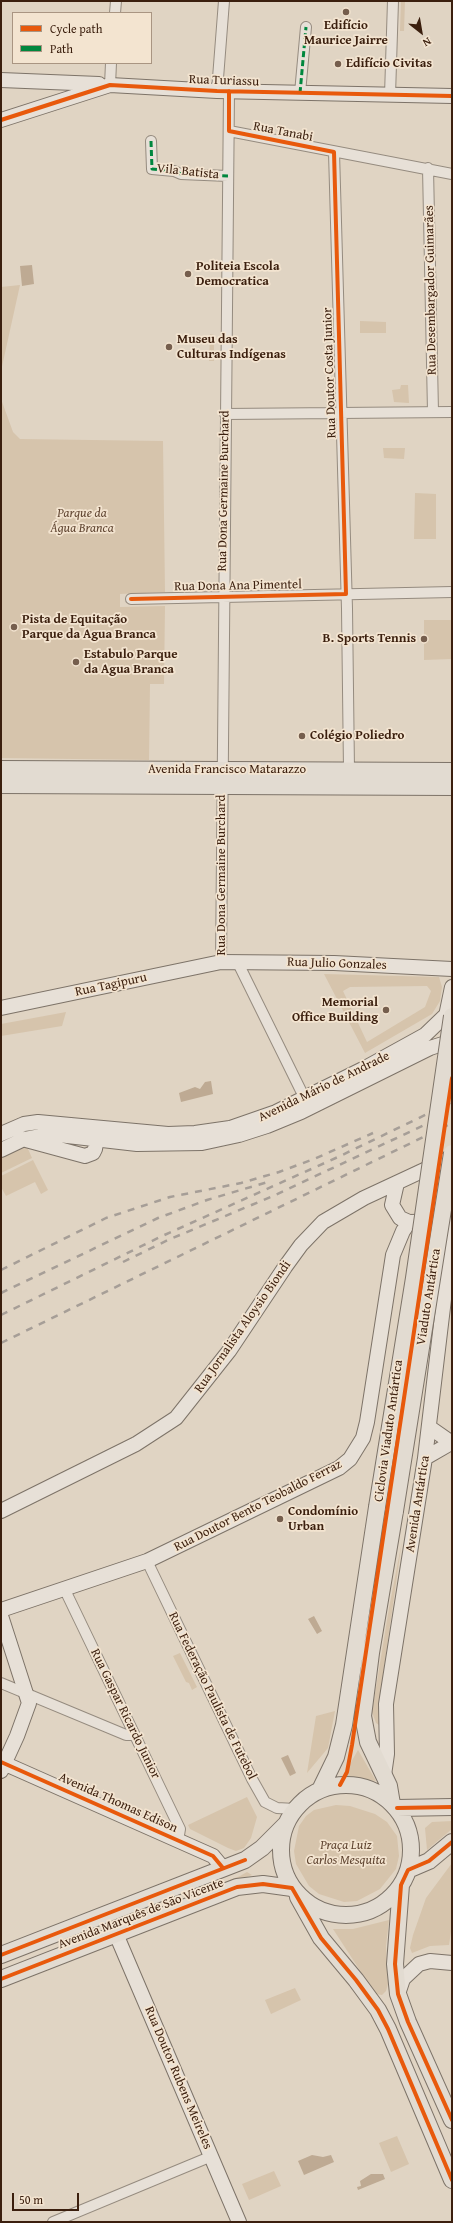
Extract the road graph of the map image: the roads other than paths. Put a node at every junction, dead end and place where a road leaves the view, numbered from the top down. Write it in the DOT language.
graph roads {
  1 [pos="116,1"];
  2 [pos="224,1"];
  3 [pos="393,1"];
  4 [pos="115,12"];
  5 [pos="306,27"];
  6 [pos="111,64"];
  7 [pos="1,80"];
  8 [pos="41,82"];
  9 [pos="110,85"];
  10 [pos="223,91"];
  11 [pos="300,93"];
  12 [pos="390,95"];
  13 [pos="452,96"];
  14 [pos="44,105"];
  15 [pos="1,120"];
  16 [pos="229,131"];
  17 [pos="151,142"];
  18 [pos="334,152"];
  19 [pos="428,168"];
  20 [pos="452,174"];
  21 [pos="228,176"];
  22 [pos="433,412"];
  23 [pos="452,412"];
  24 [pos="225,414"];
  25 [pos="341,414"];
  26 [pos="452,592"];
  27 [pos="346,594"];
  28 [pos="223,597"];
  29 [pos="131,599"];
  30 [pos="1,769"];
  31 [pos="222,770"];
  32 [pos="349,770"];
  33 [pos="452,771"];
  34 [pos="1,785"];
  35 [pos="222,786"];
  36 [pos="452,787"];
  37 [pos="221,962"];
  38 [pos="237,962"];
  39 [pos="452,969"];
  40 [pos="452,987"];
  41 [pos="1,1008"];
  42 [pos="450,1014"];
  43 [pos="452,1037"];
  44 [pos="452,1042"];
  45 [pos="430,1048"];
  46 [pos="308,1103"];
  47 [pos="1,1134"];
  48 [pos="98,1134"];
  49 [pos="1,1150"];
  50 [pos="452,1153"];
  51 [pos="452,1157"];
  52 [pos="445,1162"];
  53 [pos="397,1183"];
  54 [pos="452,1221"];
  55 [pos="409,1222"];
  56 [pos="452,1232"];
  57 [pos="429,1427"];
  58 [pos="452,1443"];
  59 [pos="425,1458"];
  60 [pos="1,1511"];
  61 [pos="395,1512"];
  62 [pos="147,1561"];
  63 [pos="64,1588"];
  64 [pos="1,1610"];
  65 [pos="1,1616"];
  66 [pos="1,1683"];
  67 [pos="26,1695"];
  68 [pos="134,1735"];
  69 [pos="2,1765"];
  70 [pos="384,1775"];
  71 [pos="320,1790"];
  72 [pos="394,1806"];
  73 [pos="452,1807"];
  74 [pos="295,1809"];
  75 [pos="286,1824"];
  76 [pos="178,1841"];
  77 [pos="452,1842"];
  78 [pos="223,1868"];
  79 [pos="408,1870"];
  80 [pos="401,1885"];
  81 [pos="294,1890"];
  82 [pos="116,1934"];
  83 [pos="1,1955"];
  84 [pos="452,1963"];
  85 [pos="1,1979"];
  86 [pos="398,1994"];
  87 [pos="452,2120"];
  88 [pos="212,2156"];
  89 [pos="452,2180"];
  90 [pos="53,2222"];
  91 [pos="239,2222"];
  1 -- 4 [label="street"];
  2 -- 10 [label="street, Rua Dona Germaine Burchard"];
  3 -- 12 [label="street"];
  5 -- 11 [label="street"];
  6 -- 9 [label="street"];
  7 -- 8 [label="street"];
  8 -- 9 [label="street"];
  8 -- 14 [label="street"];
  9 -- 10 [label="street, Rua Turiassu"];
  9 -- 14 [label="street, Rua Turiassu"];
  10 -- 11 [label="street, Rua Turiassu"];
  10 -- 16 [label="street, Rua Dona Germaine Burchard"];
  11 -- 12 [label="street, Rua Turiassu"];
  12 -- 13 [label="street, Rua Turiassu"];
  14 -- 15 [label="street, Rua Turiassu"];
  16 -- 18 [label="street, Rua Tanabi"];
  16 -- 21 [label="street, Rua Dona Germaine Burchard"];
  17 -- 21 [label="street, Vila Batista"];
  18 -- 19 [label="street, Rua Tanabi"];
  18 -- 25 [label="street, Rua Doutor Costa Junior"];
  19 -- 20 [label="street, Rua Tanabi"];
  19 -- 22 [label="street, Rua Desembargador Guimarães"];
  21 -- 24 [label="street, Rua Dona Germaine Burchard"];
  22 -- 23 [label="street"];
  22 -- 25 [label="street"];
  24 -- 25 [label="street"];
  24 -- 28 [label="street, Rua Dona Germaine Burchard"];
  25 -- 27 [label="street, Rua Doutor Costa Junior"];
  26 -- 27 [label="street, Rua Dona Ana Pimentel"];
  27 -- 28 [label="street, Rua Dona Ana Pimentel"];
  27 -- 32 [label="street, Rua Doutor Costa Junior"];
  28 -- 29 [label="street, Rua Dona Ana Pimentel"];
  28 -- 31 [label="street, Rua Dona Germaine Burchard"];
  30 -- 31 [label="main road, Avenida Francisco Matarazzo"];
  31 -- 32 [label="main road, Avenida Francisco Matarazzo"];
  31 -- 35 [label="street, Rua Dona Germaine Burchard"];
  32 -- 33 [label="main road, Avenida Francisco Matarazzo"];
  34 -- 35 [label="main road, Avenida Francisco Matarazzo"];
  35 -- 36 [label="main road, Avenida Francisco Matarazzo"];
  35 -- 37 [label="street, Rua Dona Germaine Burchard"];
  37 -- 38 [label="street, Rua Julio Gonzales"];
  37 -- 41 [label="street, Rua Tagipuru"];
  38 -- 39 [label="street, Rua Julio Gonzales"];
  38 -- 46 [label="street"];
  40 -- 42 [label="street"];
  42 -- 46 [label="street, Avenida Mário de Andrade"];
  42 -- 71 [label="main road, Viaduto Antártica, bridge"];
  43 -- 45 [label="street"];
  44 -- 45 [label="street, Avenida Mário de Andrade"];
  45 -- 46 [label="street, Avenida Mário de Andrade"];
  46 -- 48 [label="street, Avenida Mário de Andrade"];
  47 -- 48 [label="street, Avenida Mário de Andrade"];
  48 -- 49 [label="street"];
  50 -- 61 [label="main road, Viaduto Antártica, bridge"];
  51 -- 52 [label="street, Rua Jornalista Aloysio Biondi"];
  52 -- 53 [label="street, Rua Jornalista Aloysio Biondi"];
  53 -- 55 [label="street"];
  53 -- 60 [label="street, Rua Jornalista Aloysio Biondi"];
  54 -- 55 [label="street"];
  55 -- 62 [label="street, Rua Doutor Bento Teobaldo Ferraz"];
  56 -- 57 [label="street, Avenida Antártica"];
  57 -- 58 [label="street"];
  57 -- 59 [label="street, Avenida Antártica"];
  58 -- 59 [label="street"];
  59 -- 70 [label="street, Avenida Antártica"];
  61 -- 70 [label="main road, Avenida Antártica"];
  62 -- 63 [label="street, Rua Doutor Bento Teobaldo Ferraz"];
  62 -- 74 [label="street, Rua Federação Paulista de Futebol"];
  63 -- 64 [label="street, Rua Doutor Bento Teobaldo Ferraz"];
  63 -- 68 [label="street, Rua Gaspar Ricardo Junior"];
  65 -- 67 [label="street"];
  66 -- 67 [label="street"];
  67 -- 68 [label="street"];
  67 -- 69 [label="street"];
  68 -- 76 [label="street, Rua Gaspar Ricardo Junior"];
  69 -- 76 [label="street, Avenida Thomas Edison"];
  70 -- 72 [label="main road, Avenida Antártica"];
  71 -- 72 [label="main road"];
  71 -- 74 [label="main road"];
  72 -- 73 [label="main road"];
  72 -- 79 [label="main road"];
  74 -- 75 [label="main road"];
  75 -- 78 [label="main road, Avenida Marquês de São Vicente"];
  75 -- 81 [label="main road"];
  76 -- 78 [label="street, Avenida Thomas Edison"];
  77 -- 79 [label="main road"];
  78 -- 83 [label="main road, Avenida Marquês de São Vicente"];
  79 -- 80 [label="main road"];
  80 -- 81 [label="main road"];
  80 -- 86 [label="main road"];
  81 -- 82 [label="main road, Avenida Marquês de São Vicente"];
  81 -- 89 [label="main road"];
  82 -- 85 [label="main road, Avenida Marquês de São Vicente"];
  82 -- 88 [label="street, Rua Doutor Rubens Meireles"];
  84 -- 86 [label="street"];
  86 -- 87 [label="main road"];
  88 -- 90 [label="street"];
  88 -- 91 [label="street, Rua Doutor Rubens Meireles"];
}
